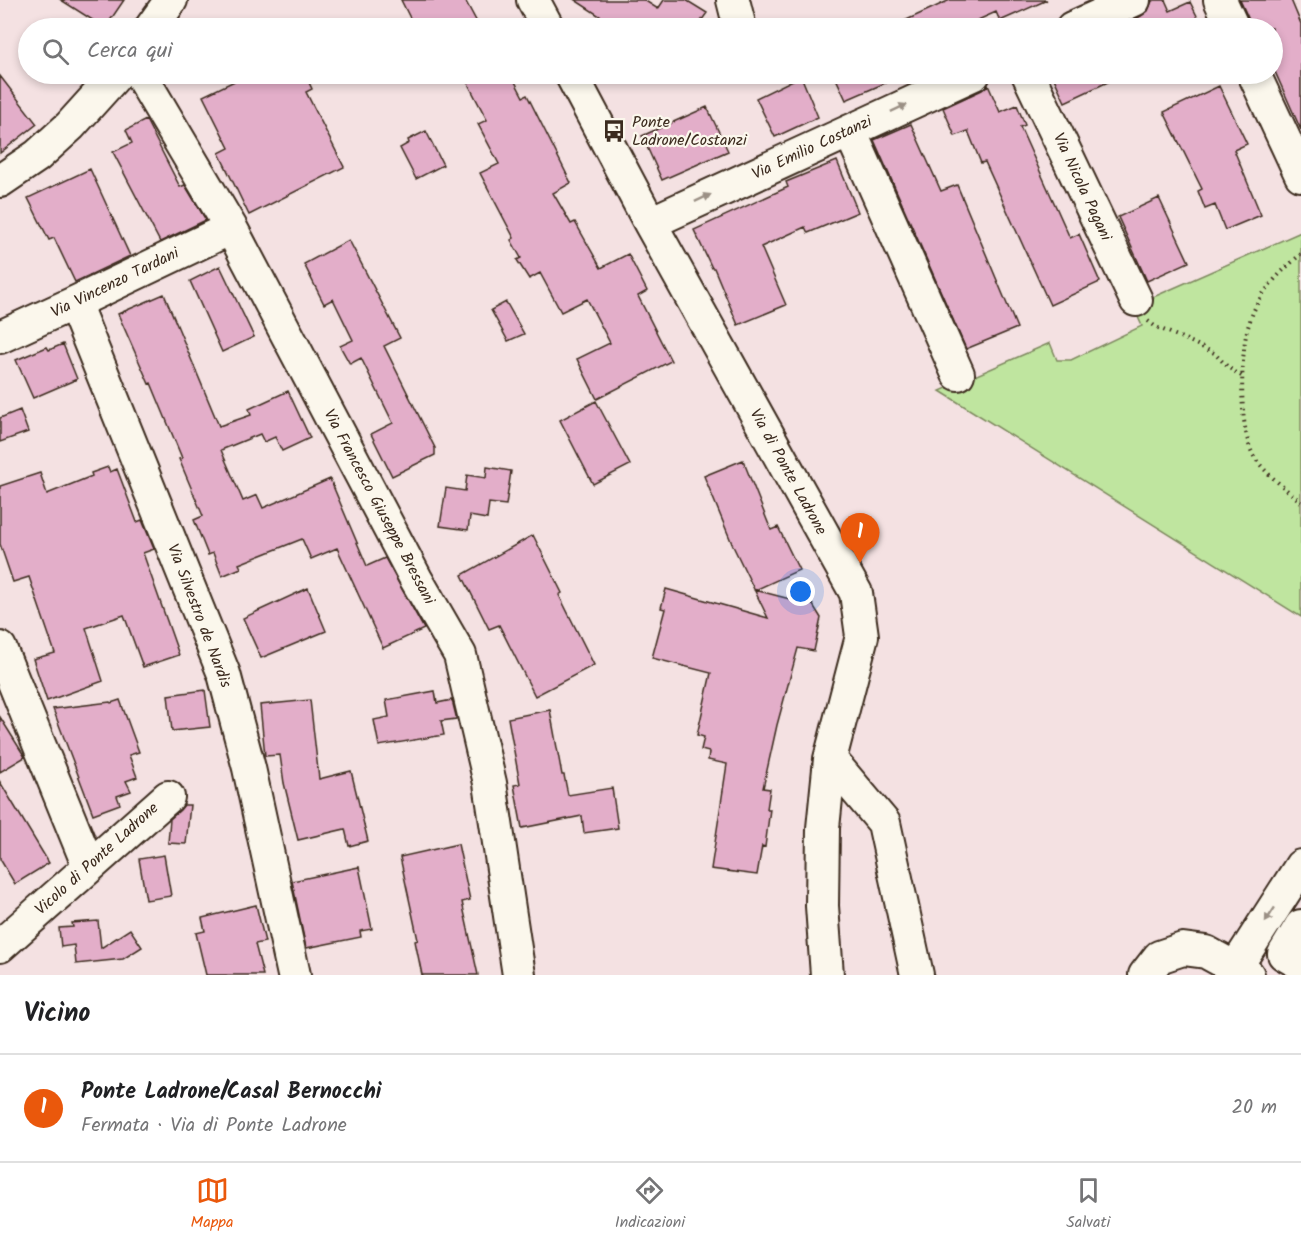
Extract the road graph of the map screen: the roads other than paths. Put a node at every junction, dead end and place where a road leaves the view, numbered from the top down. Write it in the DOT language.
graph roads {
  1 [pos="171,0"];
  2 [pos="532,0"];
  3 [pos="733,0"];
  4 [pos="1134,0"];
  5 [pos="1220,0"];
  6 [pos="158,18"];
  7 [pos="542,18"];
  8 [pos="738,18"];
  9 [pos="1094,18"];
  10 [pos="1228,18"];
  11 [pos="108,84"];
  12 [pos="146,84"];
  13 [pos="576,84"];
  14 [pos="952,84"];
  15 [pos="1033,84"];
  16 [pos="1259,84"];
  17 [pos="850,131"];
  18 [pos="1301,175"];
  19 [pos="0,181"];
  20 [pos="650,223"];
  21 [pos="231,228"];
  22 [pos="74,303"];
  23 [pos="1139,308"];
  24 [pos="0,337"];
  25 [pos="958,374"];
  26 [pos="0,648"];
  27 [pos="830,759"];
  28 [pos="168,797"];
  29 [pos="1301,866"];
  30 [pos="89,867"];
  31 [pos="1301,926"];
  32 [pos="0,946"];
  33 [pos="1301,964"];
  34 [pos="1242,971"];
  35 [pos="294,975"];
  36 [pos="519,975"];
  37 [pos="827,975"];
  38 [pos="917,975"];
  39 [pos="1145,975"];
  1 -- 6 [label="street"];
  2 -- 7 [label="street"];
  3 -- 8 [label="street"];
  4 -- 9 [label="street"];
  5 -- 10 [label="street"];
  11 -- 19 [label="street"];
  12 -- 21 [label="street, Via Francesco Giuseppe Bressani"];
  13 -- 20 [label="street, Via di Ponte Ladrone"];
  17 -- 14 [label="street, Via Emilio Costanzi, one-way"];
  15 -- 23 [label="street, Via Nicola Pagani"];
  16 -- 18 [label="street"];
  20 -- 17 [label="street, Via Emilio Costanzi, one-way"];
  17 -- 25 [label="street"];
  20 -- 27 [label="street, Via di Ponte Ladrone"];
  21 -- 22 [label="street, Via Vincenzo Tardani"];
  21 -- 36 [label="street, Via Francesco Giuseppe Bressani"];
  22 -- 24 [label="street, Via Vincenzo Tardani"];
  22 -- 35 [label="street, Via Silvestro de Nardis"];
  26 -- 30 [label="street"];
  27 -- 37 [label="street, Via di Ponte Ladrone"];
  27 -- 38 [label="street"];
  28 -- 30 [label="street, Vicolo di Ponte Ladrone"];
  29 -- 34 [label="street, one-way"];
  30 -- 32 [label="street, Vicolo di Ponte Ladrone"];
  31 -- 33 [label="street"];
  34 -- 39 [label="street"];
}
